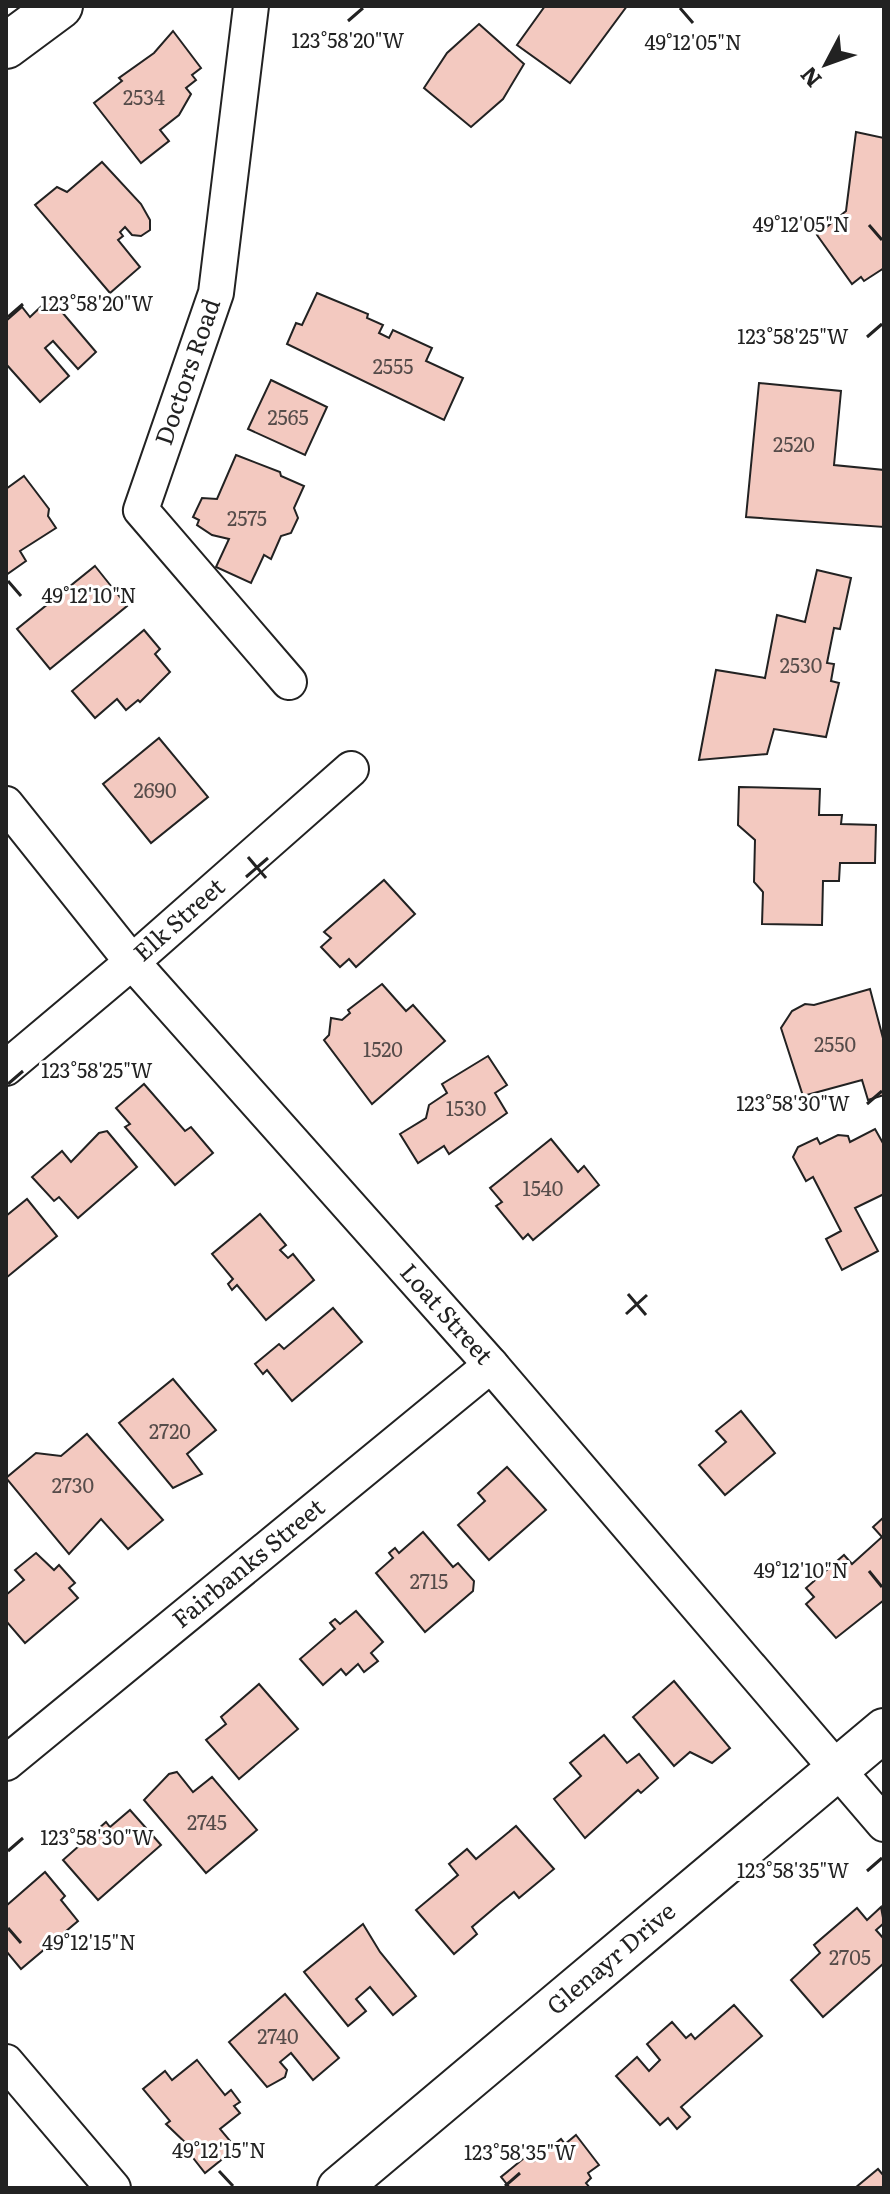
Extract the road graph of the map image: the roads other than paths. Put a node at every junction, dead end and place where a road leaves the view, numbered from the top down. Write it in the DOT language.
graph roads {
  1 [pos="60,6"];
  2 [pos="251,6"];
  3 [pos="6,46"];
  4 [pos="289,682"];
  5 [pos="351,769"];
  6 [pos="6,804"];
  7 [pos="132,962"];
  8 [pos="6,1068"];
  9 [pos="491,1365"];
  10 [pos="884,1730"];
  11 [pos="6,1763"];
  12 [pos="839,1770"];
  13 [pos="884,1824"];
  14 [pos="6,2062"];
  15 [pos="113,2188"];
  16 [pos="339,2188"];
  1 -- 3 [label="main road"];
  2 -- 4 [label="street, Doctors Road"];
  5 -- 7 [label="street, Elk Street"];
  6 -- 7 [label="street, Loat Street"];
  7 -- 8 [label="street, Elk Street"];
  7 -- 9 [label="street, Loat Street"];
  9 -- 11 [label="street, Fairbanks Street"];
  9 -- 12 [label="street, Loat Street"];
  10 -- 12 [label="street, Glenayr Drive"];
  12 -- 13 [label="street, Loat Street"];
  12 -- 16 [label="street, Glenayr Drive"];
  14 -- 15 [label="street"];
}
